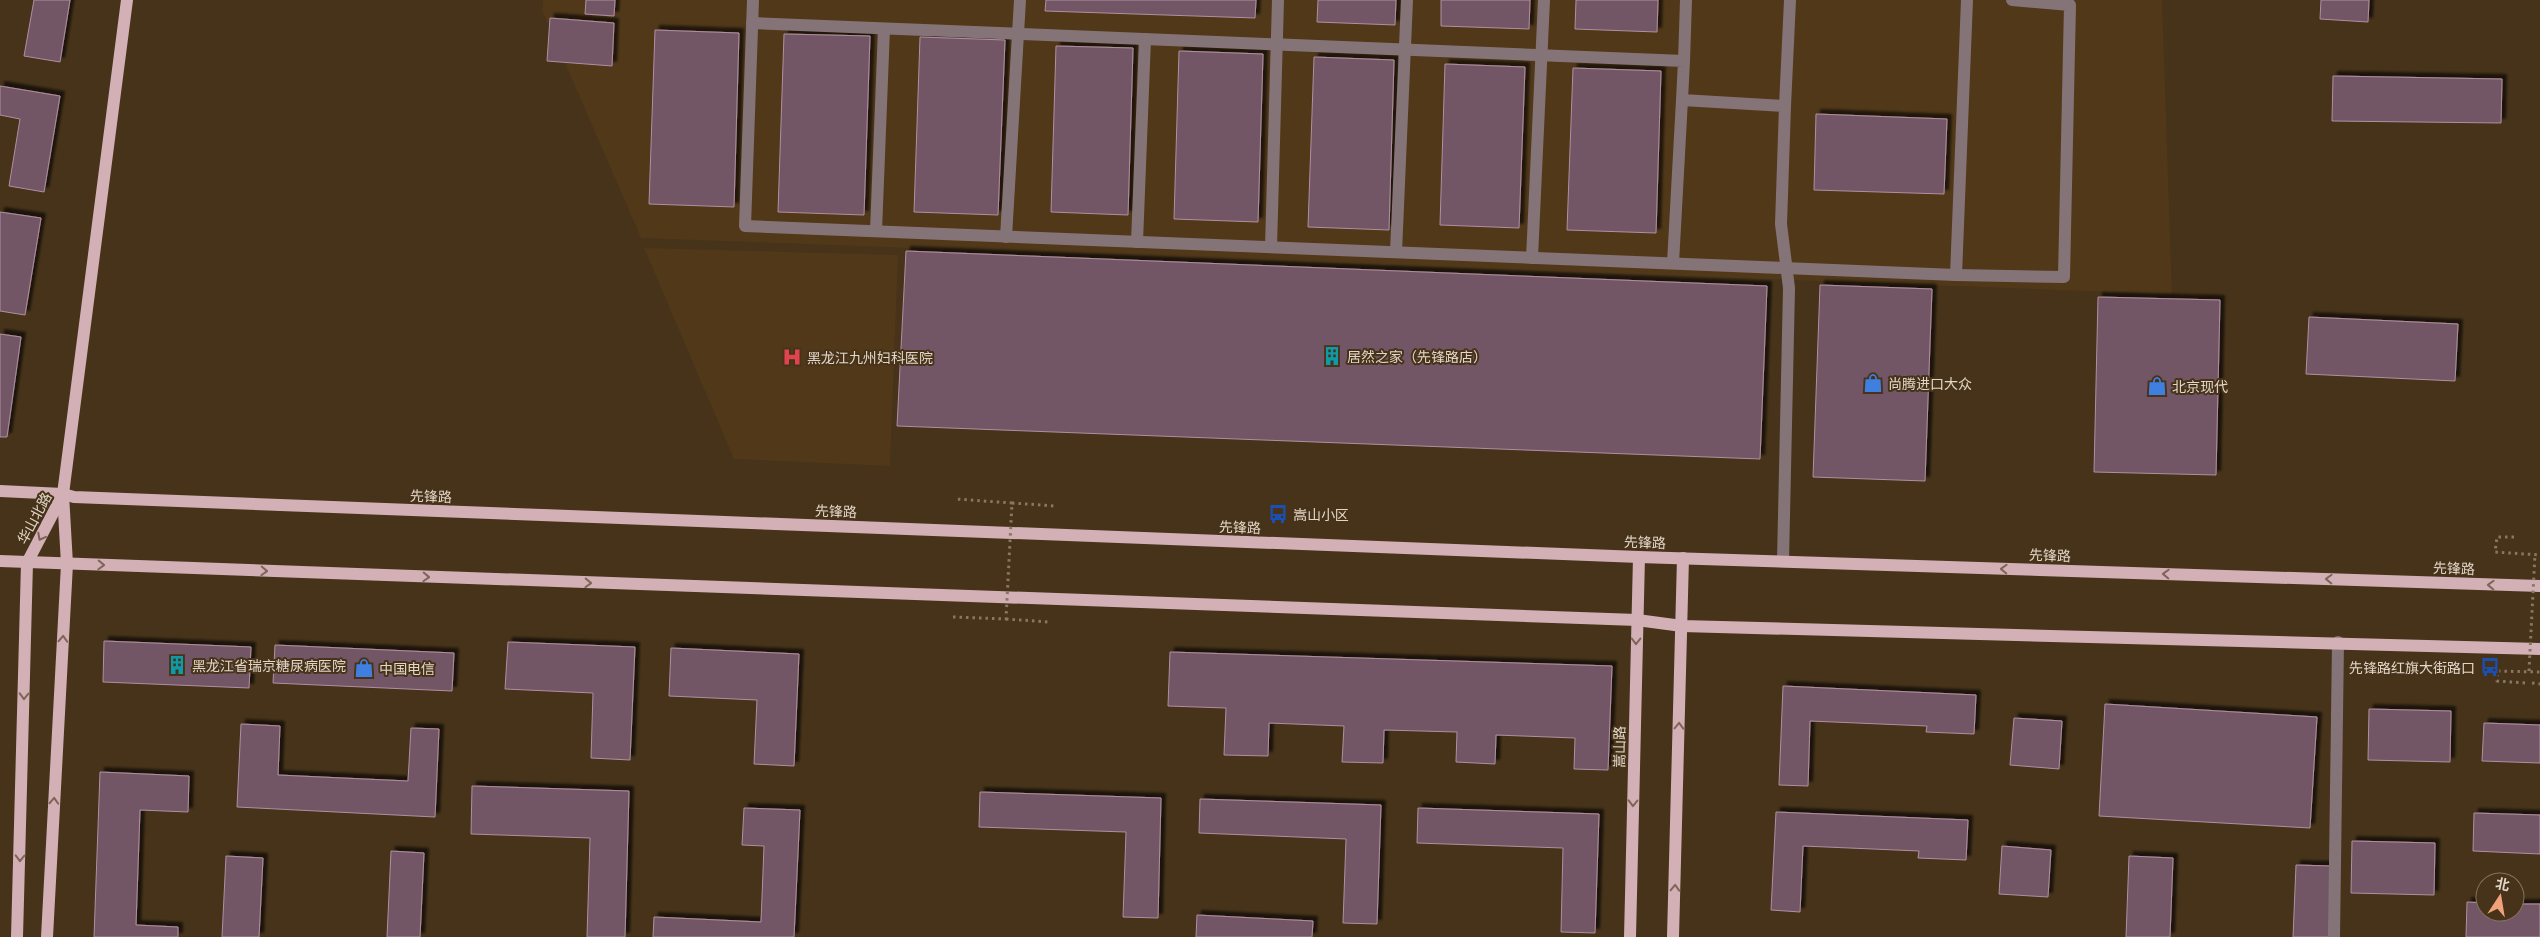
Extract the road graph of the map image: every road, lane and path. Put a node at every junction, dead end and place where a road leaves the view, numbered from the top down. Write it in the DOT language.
graph roads {
  1 [pos="127,0"];
  2 [pos="753,0"];
  3 [pos="1020,0"];
  4 [pos="1278,0"];
  5 [pos="1407,0"];
  6 [pos="1544,0"];
  7 [pos="1686,0"];
  8 [pos="1790,0"];
  9 [pos="1967,0"];
  10 [pos="2012,0"];
  11 [pos="752,24"];
  12 [pos="884,29"];
  13 [pos="1018,34"];
  14 [pos="1146,39"];
  15 [pos="1277,44"];
  16 [pos="1405,50"];
  17 [pos="1542,55"];
  18 [pos="1684,61"];
  19 [pos="1682,100"];
  20 [pos="1785,106"];
  21 [pos="876,231"];
  22 [pos="1006,237"];
  23 [pos="1137,242"];
  24 [pos="1271,247"];
  25 [pos="1396,252"];
  26 [pos="1532,258"];
  27 [pos="1673,263"];
  28 [pos="1786,268"];
  29 [pos="1956,275"];
  30 [pos="0,491"];
  31 [pos="63,494"];
  32 [pos="956,499"];
  33 [pos="1012,503"];
  34 [pos="1055,506"];
  35 [pos="2514,537"];
  36 [pos="2535,554"];
  37 [pos="2540,555"];
  38 [pos="1639,557"];
  39 [pos="1682,558"];
  40 [pos="0,561"];
  41 [pos="1783,561"];
  42 [pos="27,563"];
  43 [pos="66,564"];
  44 [pos="2540,586"];
  45 [pos="953,617"];
  46 [pos="1006,619"];
  47 [pos="1637,620"];
  48 [pos="1049,622"];
  49 [pos="1682,626"];
  50 [pos="2338,642"];
  51 [pos="2540,649"];
  52 [pos="2529,671"];
  53 [pos="2540,672"];
  54 [pos="2524,682"];
  55 [pos="2532,684"];
  56 [pos="2540,684"];
  57 [pos="18,937"];
  58 [pos="47,937"];
  59 [pos="1630,937"];
  60 [pos="1673,937"];
  61 [pos="2334,937"];
  1 -- 31 [label="main road"];
  2 -- 11 [label="street"];
  3 -- 13 [label="street"];
  4 -- 15 [label="street"];
  5 -- 16 [label="street"];
  6 -- 17 [label="street"];
  7 -- 18 [label="street"];
  8 -- 20 [label="street"];
  9 -- 29 [label="street"];
  10 -- 29 [label="street"];
  11 -- 12 [label="street"];
  11 -- 21 [label="street"];
  12 -- 13 [label="street"];
  12 -- 21 [label="street"];
  13 -- 14 [label="street"];
  13 -- 22 [label="street"];
  14 -- 15 [label="street"];
  14 -- 23 [label="street"];
  15 -- 16 [label="street"];
  15 -- 24 [label="street"];
  16 -- 17 [label="street"];
  16 -- 25 [label="street"];
  17 -- 18 [label="street"];
  17 -- 26 [label="street"];
  18 -- 19 [label="street"];
  19 -- 20 [label="street"];
  19 -- 27 [label="street"];
  20 -- 28 [label="street"];
  21 -- 22 [label="street"];
  22 -- 23 [label="street"];
  23 -- 24 [label="street"];
  24 -- 25 [label="street"];
  25 -- 26 [label="street"];
  26 -- 27 [label="street"];
  27 -- 28 [label="street"];
  28 -- 29 [label="street"];
  28 -- 41 [label="street"];
  30 -- 31 [label="main road, 先锋路"];
  31 -- 38 [label="main road, 先锋路"];
  31 -- 42 [label="main road, 华山北路, one-way"];
  31 -- 43 [label="main road, 华山北路"];
  32 -- 33 [label="path, bridge"];
  33 -- 34 [label="path"];
  33 -- 46 [label="path, bridge"];
  35 -- 36 [label="path"];
  36 -- 37 [label="path, bridge"];
  36 -- 52 [label="path, bridge"];
  38 -- 39 [label="main road, 先锋路"];
  38 -- 47 [label="main road, 嵩山路"];
  39 -- 41 [label="main road, 先锋路"];
  39 -- 49 [label="main road"];
  40 -- 42 [label="main road"];
  44 -- 41 [label="main road, 先锋路, one-way"];
  42 -- 43 [label="main road"];
  42 -- 57 [label="main road, 华山北路, one-way"];
  43 -- 47 [label="main road, one-way"];
  58 -- 43 [label="main road, 华山北路, one-way"];
  45 -- 46 [label="path, bridge"];
  46 -- 48 [label="path"];
  47 -- 49 [label="main road"];
  47 -- 59 [label="main road, 嵩山路, one-way"];
  49 -- 50 [label="main road"];
  60 -- 49 [label="main road, one-way"];
  50 -- 51 [label="main road"];
  50 -- 61 [label="street"];
  52 -- 53 [label="path"];
  52 -- 54 [label="path"];
  55 -- 56 [label="path"];
}
